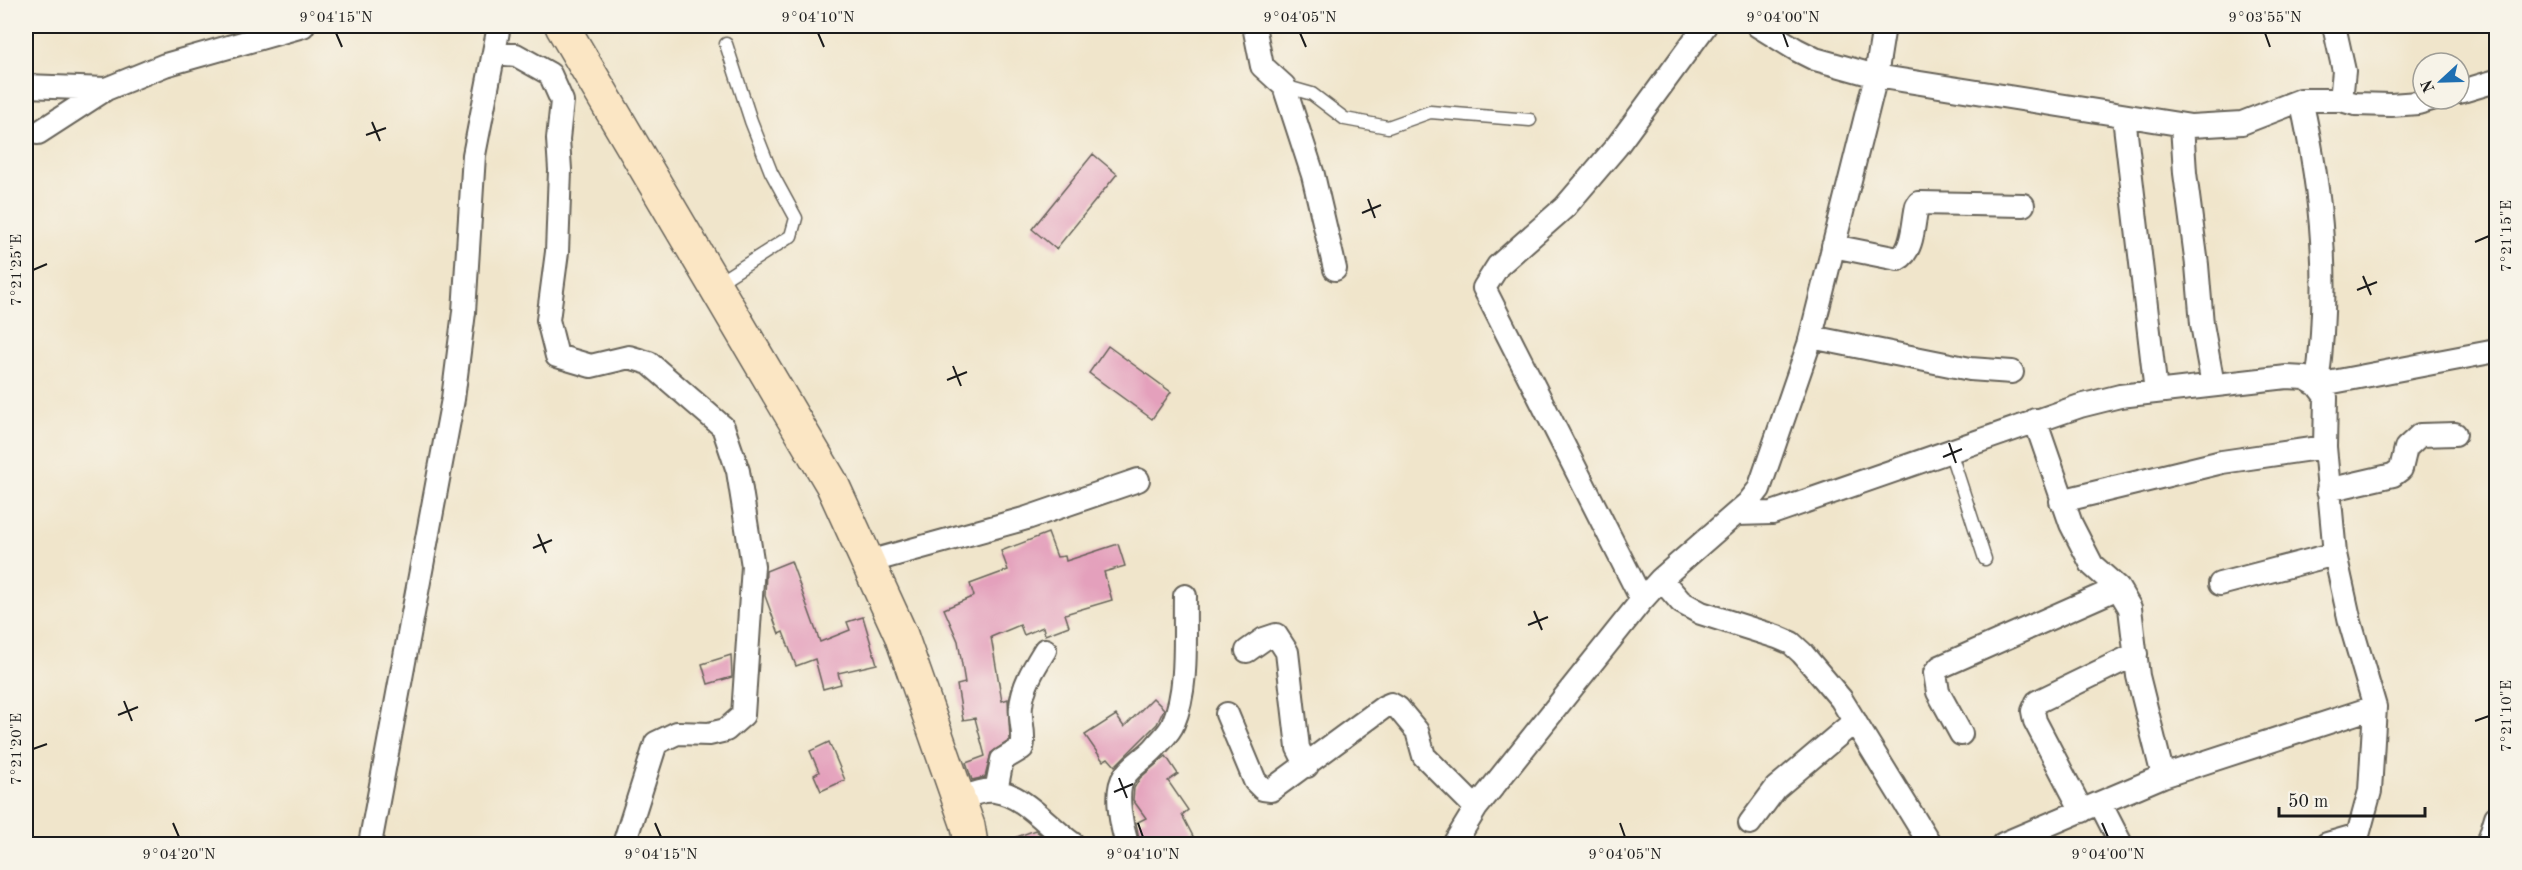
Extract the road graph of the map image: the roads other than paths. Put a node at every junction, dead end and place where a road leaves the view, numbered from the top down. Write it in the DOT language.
graph roads {
  1 [pos="303,26"];
  2 [pos="499,26"];
  3 [pos="562,26"];
  4 [pos="1254,26"];
  5 [pos="1705,26"];
  6 [pos="1758,26"];
  7 [pos="1884,26"];
  8 [pos="2334,26"];
  9 [pos="726,44"];
  10 [pos="495,53"];
  11 [pos="1876,76"];
  12 [pos="2496,83"];
  13 [pos="26,86"];
  14 [pos="1284,86"];
  15 [pos="106,89"];
  16 [pos="2471,89"];
  17 [pos="2301,100"];
  18 [pos="2341,100"];
  19 [pos="2411,104"];
  20 [pos="2124,117"];
  21 [pos="1530,120"];
  22 [pos="2182,124"];
  23 [pos="38,132"];
  24 [pos="2022,205"];
  25 [pos="1833,246"];
  26 [pos="1335,269"];
  27 [pos="716,284"];
  28 [pos="1811,338"];
  29 [pos="2496,351"];
  30 [pos="2012,372"];
  31 [pos="2213,385"];
  32 [pos="2317,385"];
  33 [pos="2156,392"];
  34 [pos="2035,420"];
  35 [pos="2455,434"];
  36 [pos="2325,447"];
  37 [pos="1950,451"];
  38 [pos="1138,480"];
  39 [pos="2328,490"];
  40 [pos="2061,501"];
  41 [pos="1736,514"];
  42 [pos="2335,554"];
  43 [pos="1985,559"];
  44 [pos="868,562"];
  45 [pos="1661,579"];
  46 [pos="2220,584"];
  47 [pos="2118,588"];
  48 [pos="1185,596"];
  49 [pos="1642,600"];
  50 [pos="1045,650"];
  51 [pos="1247,651"];
  52 [pos="2136,654"];
  53 [pos="2375,707"];
  54 [pos="1227,714"];
  55 [pos="1855,721"];
  56 [pos="1961,734"];
  57 [pos="1306,766"];
  58 [pos="2163,776"];
  59 [pos="996,791"];
  60 [pos="958,799"];
  61 [pos="2091,807"];
  62 [pos="1476,808"];
  63 [pos="2496,817"];
  64 [pos="1750,823"];
  65 [pos="370,844"];
  66 [pos="624,844"];
  67 [pos="971,844"];
  68 [pos="1073,844"];
  69 [pos="1127,844"];
  70 [pos="1454,844"];
  71 [pos="1930,844"];
  72 [pos="2003,844"];
  73 [pos="2121,844"];
  74 [pos="2327,844"];
  75 [pos="2488,844"];
  1 -- 15 [label="street"];
  2 -- 10 [label="street"];
  3 -- 27 [label="main road"];
  4 -- 14 [label="street"];
  5 -- 49 [label="street"];
  6 -- 11 [label="street"];
  7 -- 11 [label="street"];
  8 -- 18 [label="street"];
  9 -- 27 [label="lane"];
  10 -- 65 [label="street"];
  10 -- 66 [label="street"];
  11 -- 20 [label="street"];
  11 -- 25 [label="street"];
  12 -- 16 [label="street"];
  13 -- 15 [label="street"];
  14 -- 21 [label="lane"];
  14 -- 26 [label="street"];
  15 -- 23 [label="street"];
  17 -- 18 [label="street"];
  17 -- 22 [label="street"];
  17 -- 32 [label="street"];
  18 -- 19 [label="street"];
  20 -- 22 [label="street"];
  20 -- 33 [label="street"];
  22 -- 31 [label="street"];
  24 -- 25 [label="street"];
  25 -- 28 [label="street"];
  27 -- 44 [label="main road"];
  28 -- 30 [label="street"];
  28 -- 41 [label="street"];
  29 -- 32 [label="street"];
  31 -- 32 [label="street"];
  31 -- 33 [label="street"];
  32 -- 36 [label="street"];
  33 -- 34 [label="street"];
  34 -- 37 [label="street"];
  34 -- 40 [label="street"];
  35 -- 39 [label="street"];
  36 -- 39 [label="street"];
  36 -- 40 [label="street"];
  37 -- 41 [label="street"];
  37 -- 43 [label="lane"];
  38 -- 44 [label="street"];
  39 -- 42 [label="street"];
  40 -- 47 [label="street"];
  41 -- 45 [label="street"];
  42 -- 46 [label="street"];
  42 -- 53 [label="street"];
  44 -- 60 [label="main road"];
  45 -- 49 [label="street"];
  45 -- 55 [label="street"];
  47 -- 52 [label="street"];
  47 -- 56 [label="street"];
  48 -- 69 [label="street"];
  49 -- 62 [label="street"];
  50 -- 59 [label="street"];
  51 -- 57 [label="street"];
  52 -- 58 [label="street"];
  52 -- 61 [label="street"];
  53 -- 58 [label="street"];
  53 -- 74 [label="street"];
  54 -- 57 [label="street"];
  55 -- 64 [label="street"];
  55 -- 71 [label="street"];
  57 -- 62 [label="street"];
  58 -- 61 [label="street"];
  59 -- 60 [label="street"];
  59 -- 68 [label="street"];
  60 -- 67 [label="main road"];
  61 -- 72 [label="street"];
  61 -- 73 [label="street"];
  62 -- 70 [label="street"];
  63 -- 75 [label="street"];
}
